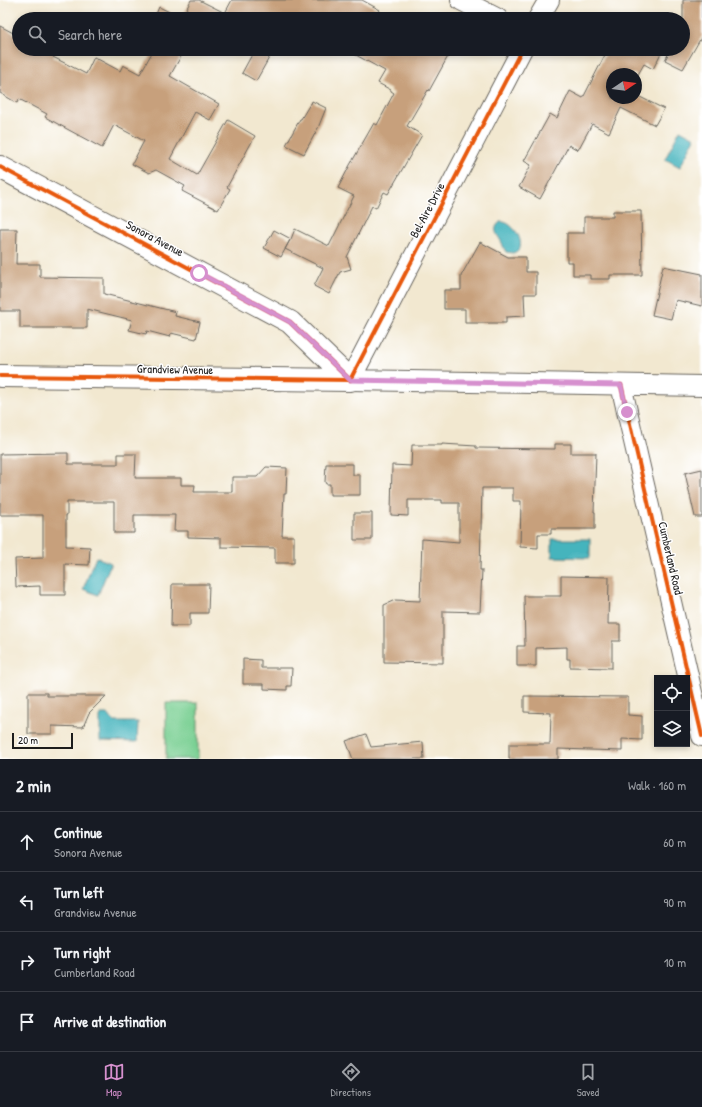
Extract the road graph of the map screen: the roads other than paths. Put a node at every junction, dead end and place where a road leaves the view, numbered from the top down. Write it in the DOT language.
graph roads {
  1 [pos="461,0"];
  2 [pos="549,0"];
  3 [pos="484,12"];
  4 [pos="542,12"];
  5 [pos="518,56"];
  6 [pos="0,167"];
  7 [pos="0,376"];
  8 [pos="350,380"];
  9 [pos="621,385"];
  10 [pos="702,386"];
  11 [pos="702,736"];
  1 -- 3 [label="street"];
  2 -- 4 [label="street"];
  5 -- 8 [label="street, Bel Aire Drive"];
  6 -- 8 [label="street, Sonora Avenue"];
  7 -- 8 [label="street, Grandview Avenue"];
  8 -- 9 [label="street, Grandview Avenue"];
  9 -- 10 [label="street, Grandview Avenue"];
  9 -- 11 [label="street, Cumberland Road"];
}
